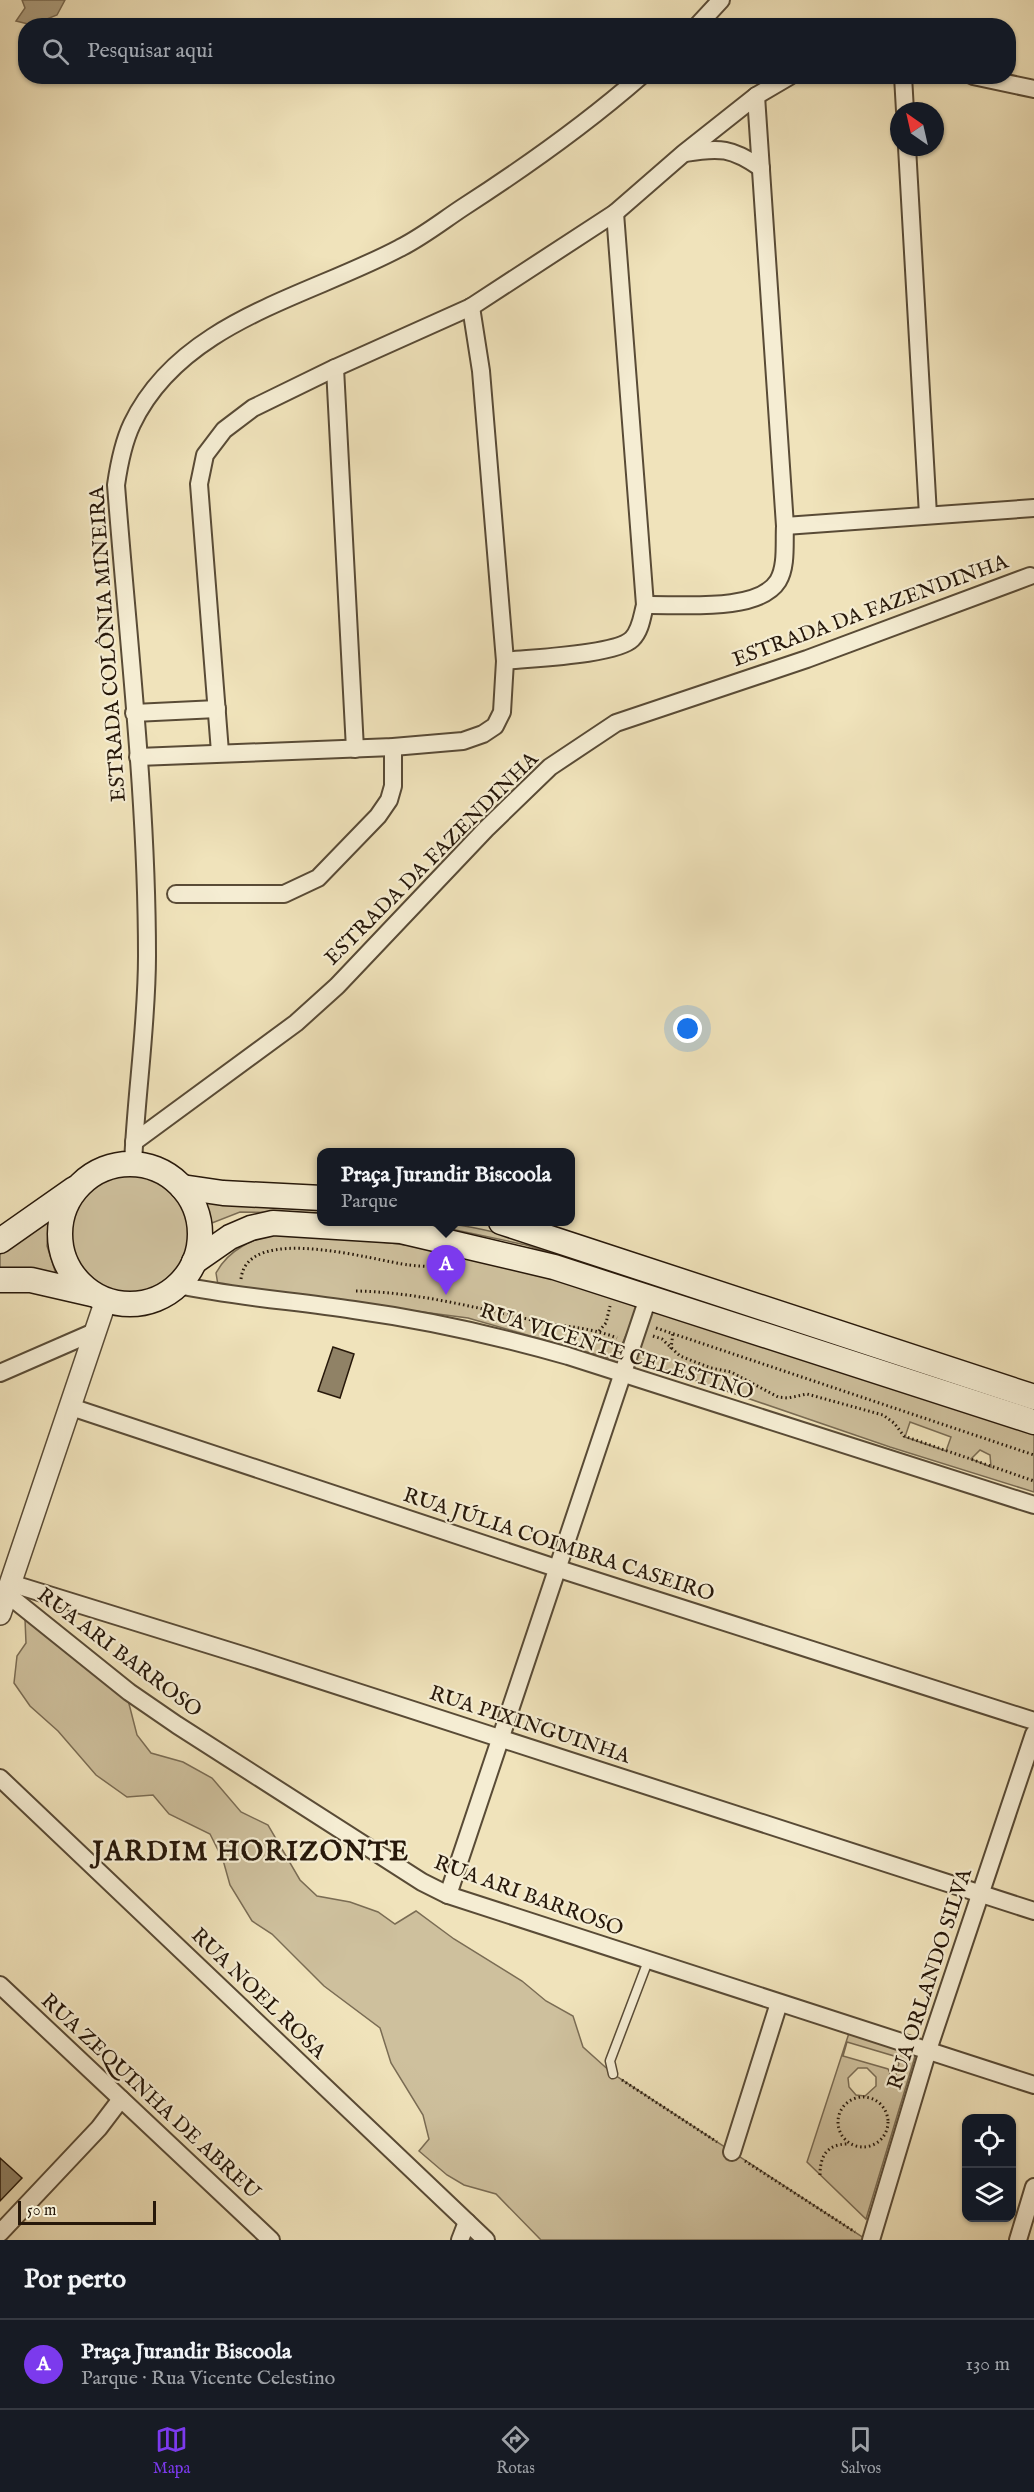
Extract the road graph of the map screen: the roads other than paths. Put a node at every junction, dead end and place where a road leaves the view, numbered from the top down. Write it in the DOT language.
graph roads {
  1 [pos="721,0"];
  2 [pos="704,18"];
  3 [pos="632,84"];
  4 [pos="776,84"];
  5 [pos="903,84"];
  6 [pos="1011,84"];
  7 [pos="1034,89"];
  8 [pos="756,96"];
  9 [pos="904,102"];
  10 [pos="684,153"];
  11 [pos="908,156"];
  12 [pos="761,168"];
  13 [pos="615,213"];
  14 [pos="471,307"];
  15 [pos="335,368"];
  16 [pos="1034,508"];
  17 [pos="928,514"];
  18 [pos="785,526"];
  19 [pos="1030,576"];
  20 [pos="645,605"];
  21 [pos="505,661"];
  22 [pos="217,710"];
  23 [pos="134,714"];
  24 [pos="393,747"];
  25 [pos="356,748"];
  26 [pos="220,752"];
  27 [pos="138,757"];
  28 [pos="176,894"];
  29 [pos="134,1153"];
  30 [pos="83,1183"];
  31 [pos="182,1187"];
  32 [pos="317,1198"];
  33 [pos="317,1225"];
  34 [pos="343,1226"];
  35 [pos="516,1226"];
  36 [pos="0,1241"];
  37 [pos="194,1262"];
  38 [pos="0,1280"];
  39 [pos="178,1286"];
  40 [pos="99,1297"];
  41 [pos="648,1298"];
  42 [pos="94,1332"];
  43 [pos="0,1373"];
  44 [pos="622,1373"];
  45 [pos="1034,1397"];
  46 [pos="70,1407"];
  47 [pos="1034,1422"];
  48 [pos="1034,1505"];
  49 [pos="556,1568"];
  50 [pos="9,1589"];
  51 [pos="0,1614"];
  52 [pos="1034,1721"];
  53 [pos="1034,1734"];
  54 [pos="500,1738"];
  55 [pos="0,1778"];
  56 [pos="448,1894"];
  57 [pos="981,1894"];
  58 [pos="1034,1911"];
  59 [pos="648,1961"];
  60 [pos="0,1984"];
  61 [pos="779,2002"];
  62 [pos="928,2050"];
  63 [pos="613,2074"];
  64 [pos="1034,2085"];
  65 [pos="121,2099"];
  66 [pos="732,2152"];
  67 [pos="1034,2187"];
  68 [pos="467,2222"];
  69 [pos="0,2233"];
  70 [pos="272,2240"];
  71 [pos="460,2240"];
  72 [pos="486,2240"];
  73 [pos="871,2240"];
  74 [pos="1018,2240"];
  1 -- 2 [label="street"];
  3 -- 23 [label="street, ESTRADA COLÔNIA MINEIRA"];
  4 -- 8 [label="street"];
  5 -- 9 [label="street"];
  6 -- 7 [label="street"];
  8 -- 10 [label="street"];
  8 -- 12 [label="street"];
  10 -- 12 [label="street"];
  10 -- 13 [label="street"];
  11 -- 17 [label="street"];
  12 -- 18 [label="street"];
  13 -- 14 [label="street"];
  13 -- 20 [label="street"];
  14 -- 15 [label="street"];
  14 -- 21 [label="street"];
  15 -- 22 [label="street"];
  15 -- 25 [label="street"];
  16 -- 17 [label="street"];
  17 -- 18 [label="street"];
  18 -- 20 [label="street"];
  19 -- 29 [label="street, ESTRADA DA FAZENDINHA"];
  20 -- 21 [label="street"];
  21 -- 24 [label="street"];
  22 -- 23 [label="street"];
  22 -- 26 [label="street"];
  23 -- 27 [label="street, ESTRADA COLÔNIA MINEIRA"];
  24 -- 25 [label="street"];
  24 -- 28 [label="street"];
  25 -- 26 [label="street"];
  26 -- 27 [label="street"];
  27 -- 29 [label="street, ESTRADA COLÔNIA MINEIRA"];
  29 -- 30 [label="main road"];
  29 -- 31 [label="main road"];
  30 -- 36 [label="main road"];
  30 -- 40 [label="main road"];
  31 -- 32 [label="main road"];
  31 -- 37 [label="main road"];
  33 -- 37 [label="main road"];
  34 -- 41 [label="main road"];
  35 -- 45 [label="main road"];
  37 -- 39 [label="main road"];
  38 -- 40 [label="main road"];
  39 -- 40 [label="main road"];
  39 -- 44 [label="street, RUA VICENTE CELESTINO"];
  40 -- 42 [label="street"];
  41 -- 44 [label="street"];
  41 -- 47 [label="main road"];
  42 -- 43 [label="street"];
  42 -- 46 [label="street"];
  44 -- 48 [label="street, RUA VICENTE CELESTINO"];
  44 -- 49 [label="street"];
  46 -- 49 [label="street, RUA JÚLIA COIMBRA CASEIRO"];
  46 -- 50 [label="street"];
  49 -- 52 [label="street, RUA JÚLIA COIMBRA CASEIRO"];
  49 -- 54 [label="street"];
  50 -- 51 [label="street"];
  50 -- 54 [label="street, RUA PIXINGUINHA"];
  50 -- 56 [label="street, RUA ARI BARROSO"];
  53 -- 57 [label="street, RUA ORLANDO SILVA"];
  54 -- 56 [label="street"];
  54 -- 57 [label="street, RUA PIXINGUINHA"];
  55 -- 68 [label="street, RUA NOEL ROSA"];
  56 -- 59 [label="street, RUA ARI BARROSO"];
  57 -- 58 [label="street, RUA PIXINGUINHA"];
  57 -- 62 [label="street, RUA ORLANDO SILVA"];
  59 -- 61 [label="street, RUA ARI BARROSO"];
  59 -- 63 [label="lane"];
  60 -- 65 [label="street, RUA ZEQUINHA DE ABREU"];
  61 -- 62 [label="street, RUA ARI BARROSO"];
  61 -- 66 [label="street"];
  62 -- 64 [label="street, RUA ARI BARROSO"];
  62 -- 73 [label="street, RUA ORLANDO SILVA"];
  65 -- 69 [label="street"];
  65 -- 70 [label="street, RUA ZEQUINHA DE ABREU"];
  67 -- 74 [label="street"];
  68 -- 71 [label="street"];
  68 -- 72 [label="street, RUA NOEL ROSA"];
}
